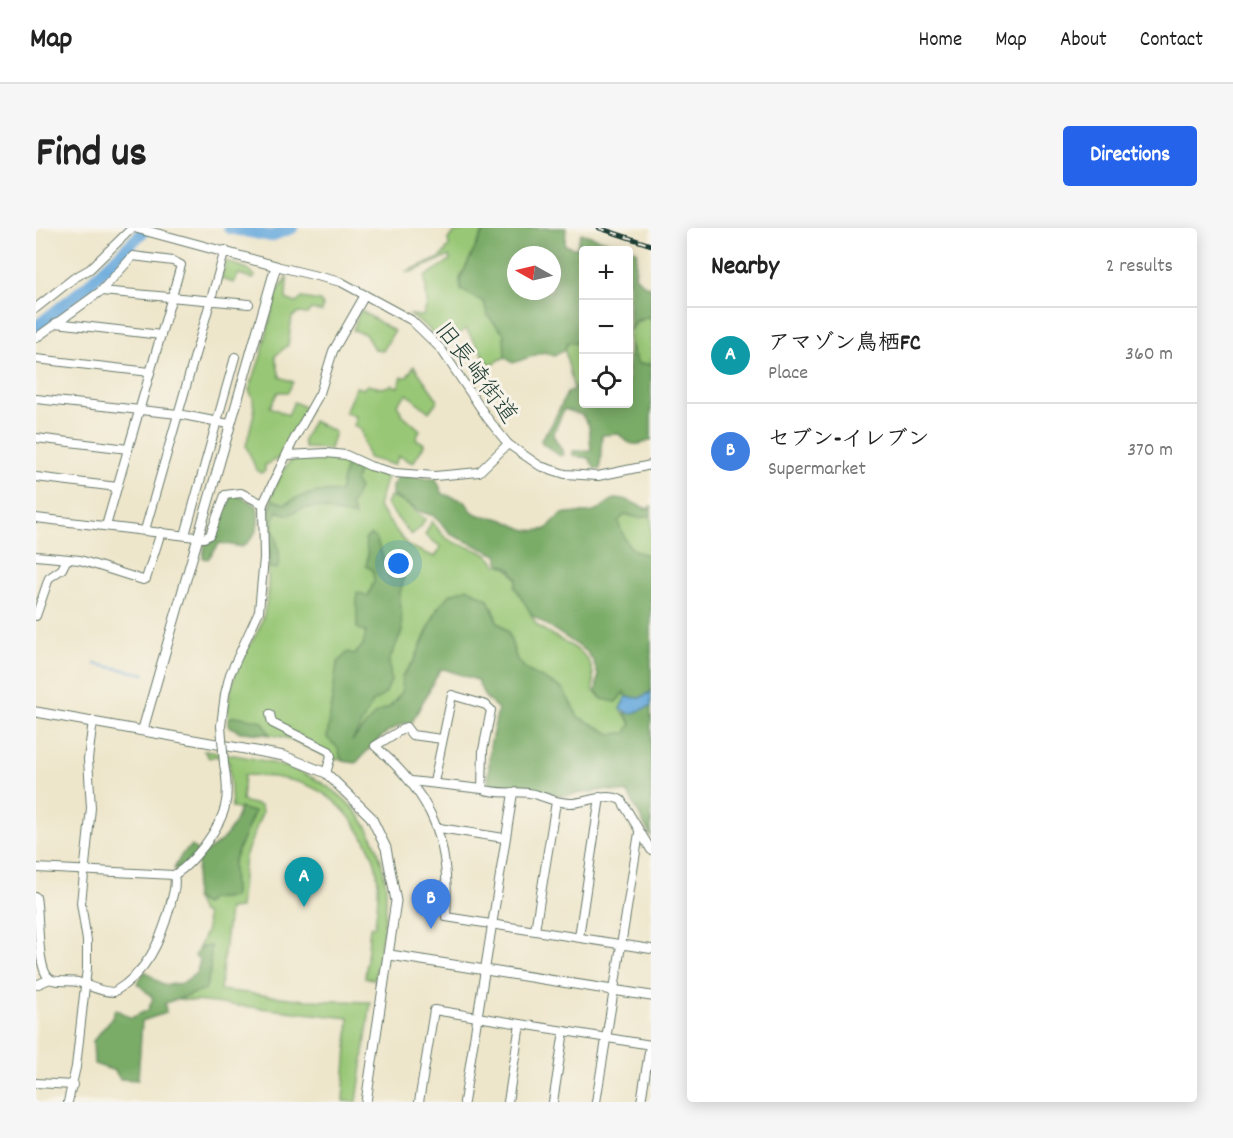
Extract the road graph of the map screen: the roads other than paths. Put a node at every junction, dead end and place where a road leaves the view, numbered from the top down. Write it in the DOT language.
graph roads {
  1 [pos="132,228"];
  2 [pos="136,228"];
  3 [pos="225,250"];
  4 [pos="276,266"];
  5 [pos="101,291"];
  6 [pos="365,295"];
  7 [pos="172,297"];
  8 [pos="210,300"];
  9 [pos="249,304"];
  10 [pos="36,308"];
  11 [pos="56,323"];
  12 [pos="161,335"];
  13 [pos="36,338"];
  14 [pos="235,357"];
  15 [pos="36,359"];
  16 [pos="150,372"];
  17 [pos="36,399"];
  18 [pos="139,411"];
  19 [pos="178,414"];
  20 [pos="217,421"];
  21 [pos="229,424"];
  22 [pos="36,438"];
  23 [pos="508,444"];
  24 [pos="128,449"];
  25 [pos="287,455"];
  26 [pos="651,465"];
  27 [pos="36,477"];
  28 [pos="117,487"];
  29 [pos="262,504"];
  30 [pos="36,518"];
  31 [pos="106,526"];
  32 [pos="145,530"];
  33 [pos="161,532"];
  34 [pos="185,535"];
  35 [pos="197,537"];
  36 [pos="36,556"];
  37 [pos="67,559"];
  38 [pos="36,616"];
  39 [pos="36,712"];
  40 [pos="270,714"];
  41 [pos="93,721"];
  42 [pos="143,729"];
  43 [pos="442,739"];
  44 [pos="326,773"];
  45 [pos="411,781"];
  46 [pos="434,782"];
  47 [pos="482,789"];
  48 [pos="513,793"];
  49 [pos="600,797"];
  50 [pos="556,802"];
  51 [pos="438,828"];
  52 [pos="639,833"];
  53 [pos="504,838"];
  54 [pos="651,850"];
  55 [pos="36,868"];
  56 [pos="83,871"];
  57 [pos="174,875"];
  58 [pos="36,897"];
  59 [pos="493,923"];
  60 [pos="535,930"];
  61 [pos="579,937"];
  62 [pos="621,944"];
  63 [pos="651,949"];
  64 [pos="390,955"];
  65 [pos="485,970"];
  66 [pos="50,979"];
  67 [pos="36,985"];
  68 [pos="84,985"];
  69 [pos="613,990"];
  70 [pos="651,996"];
  71 [pos="477,1017"];
  72 [pos="520,1024"];
  73 [pos="564,1031"];
  74 [pos="606,1038"];
  75 [pos="650,1045"];
  76 [pos="36,1083"];
  77 [pos="73,1085"];
  78 [pos="68,1102"];
  79 [pos="366,1102"];
  80 [pos="419,1102"];
  81 [pos="464,1102"];
  82 [pos="508,1102"];
  83 [pos="553,1102"];
  84 [pos="596,1102"];
  85 [pos="640,1102"];
  1 -- 10 [label="street"];
  2 -- 3 [label="street"];
  3 -- 4 [label="street"];
  3 -- 8 [label="street"];
  4 -- 6 [label="street, 旧長崎街道"];
  4 -- 21 [label="street"];
  5 -- 7 [label="street"];
  5 -- 7 [label="street"];
  5 -- 11 [label="street"];
  6 -- 23 [label="street, 旧長崎街道"];
  6 -- 25 [label="street"];
  7 -- 8 [label="street"];
  7 -- 12 [label="street"];
  8 -- 9 [label="street"];
  8 -- 19 [label="street"];
  11 -- 12 [label="street"];
  11 -- 13 [label="street"];
  12 -- 16 [label="street"];
  14 -- 20 [label="street"];
  15 -- 16 [label="street"];
  16 -- 18 [label="street"];
  17 -- 18 [label="street"];
  18 -- 19 [label="street"];
  18 -- 24 [label="street"];
  19 -- 20 [label="street"];
  19 -- 32 [label="street"];
  20 -- 21 [label="street"];
  20 -- 34 [label="street"];
  21 -- 35 [label="street"];
  22 -- 24 [label="street"];
  23 -- 25 [label="street"];
  23 -- 26 [label="street, 旧長崎街道"];
  24 -- 28 [label="street"];
  25 -- 29 [label="street"];
  27 -- 28 [label="street"];
  28 -- 31 [label="street"];
  29 -- 35 [label="street"];
  29 -- 57 [label="street, bridge"];
  30 -- 31 [label="street"];
  31 -- 32 [label="street"];
  32 -- 33 [label="street"];
  33 -- 34 [label="street"];
  33 -- 37 [label="street"];
  34 -- 35 [label="street"];
  35 -- 42 [label="street"];
  36 -- 37 [label="street"];
  37 -- 38 [label="street"];
  39 -- 41 [label="street"];
  40 -- 44 [label="street"];
  41 -- 42 [label="street"];
  41 -- 56 [label="street"];
  42 -- 44 [label="street"];
  43 -- 45 [label="street"];
  43 -- 46 [label="street"];
  43 -- 47 [label="street"];
  44 -- 64 [label="street"];
  45 -- 46 [label="street"];
  45 -- 51 [label="street"];
  46 -- 47 [label="street"];
  47 -- 48 [label="street"];
  48 -- 50 [label="street"];
  48 -- 53 [label="street"];
  49 -- 50 [label="street"];
  49 -- 52 [label="street"];
  49 -- 61 [label="street"];
  50 -- 60 [label="street"];
  51 -- 53 [label="street"];
  51 -- 59 [label="street"];
  52 -- 54 [label="street"];
  52 -- 62 [label="street"];
  53 -- 59 [label="street"];
  55 -- 56 [label="street"];
  56 -- 57 [label="street"];
  56 -- 68 [label="street"];
  57 -- 68 [label="street"];
  58 -- 66 [label="street"];
  59 -- 60 [label="street"];
  59 -- 65 [label="street"];
  60 -- 61 [label="street"];
  61 -- 62 [label="street"];
  62 -- 63 [label="street"];
  62 -- 69 [label="street"];
  64 -- 65 [label="street"];
  64 -- 79 [label="street"];
  65 -- 69 [label="street"];
  65 -- 71 [label="street"];
  66 -- 67 [label="street"];
  66 -- 68 [label="street"];
  68 -- 77 [label="street"];
  69 -- 70 [label="street"];
  69 -- 74 [label="street"];
  71 -- 72 [label="street"];
  71 -- 80 [label="street"];
  71 -- 81 [label="street"];
  72 -- 73 [label="street"];
  72 -- 82 [label="street"];
  73 -- 74 [label="street"];
  73 -- 83 [label="street"];
  74 -- 75 [label="street"];
  74 -- 84 [label="street"];
  75 -- 85 [label="street"];
  76 -- 77 [label="street"];
  77 -- 78 [label="street"];
}
